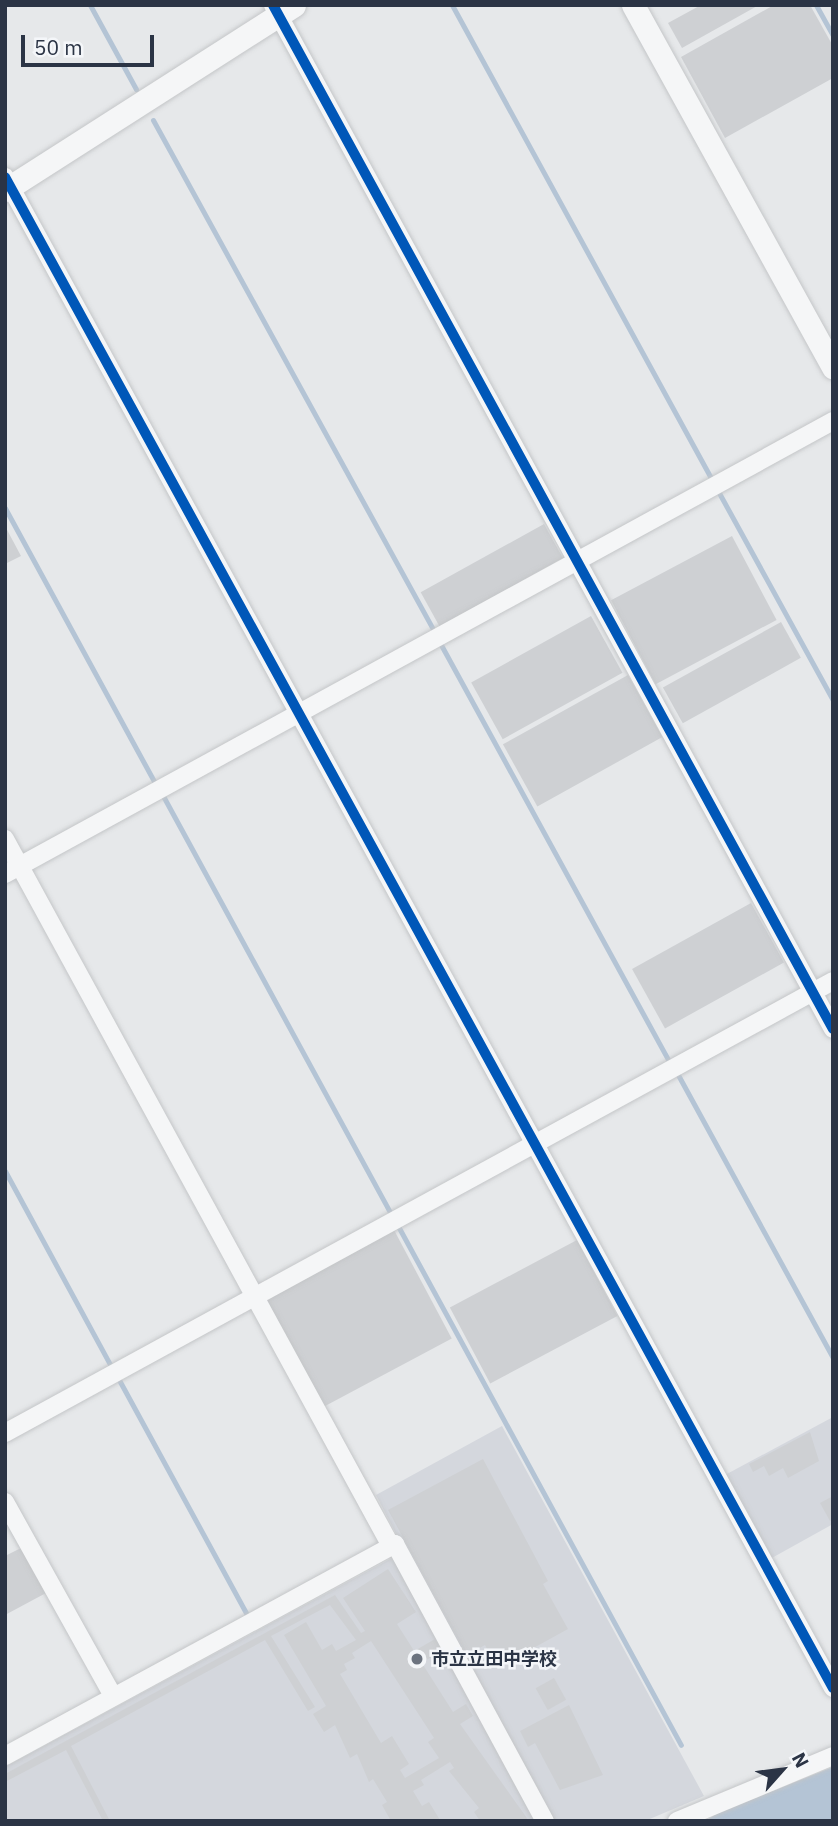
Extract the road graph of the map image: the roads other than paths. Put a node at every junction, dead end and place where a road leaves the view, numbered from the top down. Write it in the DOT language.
graph roads {
  1 [pos="633,5"];
  2 [pos="282,9"];
  3 [pos="7,185"];
  4 [pos="833,368"];
  5 [pos="833,421"];
  6 [pos="576,560"];
  7 [pos="299,713"];
  8 [pos="5,839"];
  9 [pos="13,870"];
  10 [pos="833,981"];
  11 [pos="812,992"];
  12 [pos="833,1029"];
  13 [pos="534,1143"];
  14 [pos="255,1297"];
  15 [pos="5,1433"];
  16 [pos="5,1502"];
  17 [pos="391,1546"];
  18 [pos="833,1688"];
  19 [pos="113,1696"];
  20 [pos="5,1756"];
  21 [pos="833,1756"];
  22 [pos="544,1821"];
  23 [pos="677,1821"];
  1 -- 4 [label="street"];
  2 -- 3 [label="street"];
  2 -- 6 [label="street"];
  3 -- 7 [label="street"];
  5 -- 6 [label="street"];
  6 -- 7 [label="street"];
  6 -- 11 [label="street"];
  7 -- 9 [label="street"];
  7 -- 13 [label="street"];
  8 -- 9 [label="street"];
  9 -- 14 [label="street"];
  10 -- 11 [label="street"];
  11 -- 12 [label="street"];
  11 -- 13 [label="street"];
  13 -- 14 [label="street"];
  13 -- 18 [label="street"];
  14 -- 15 [label="street"];
  14 -- 17 [label="street"];
  16 -- 19 [label="street"];
  17 -- 19 [label="street"];
  17 -- 22 [label="street"];
  19 -- 20 [label="street"];
  21 -- 23 [label="street"];
}
